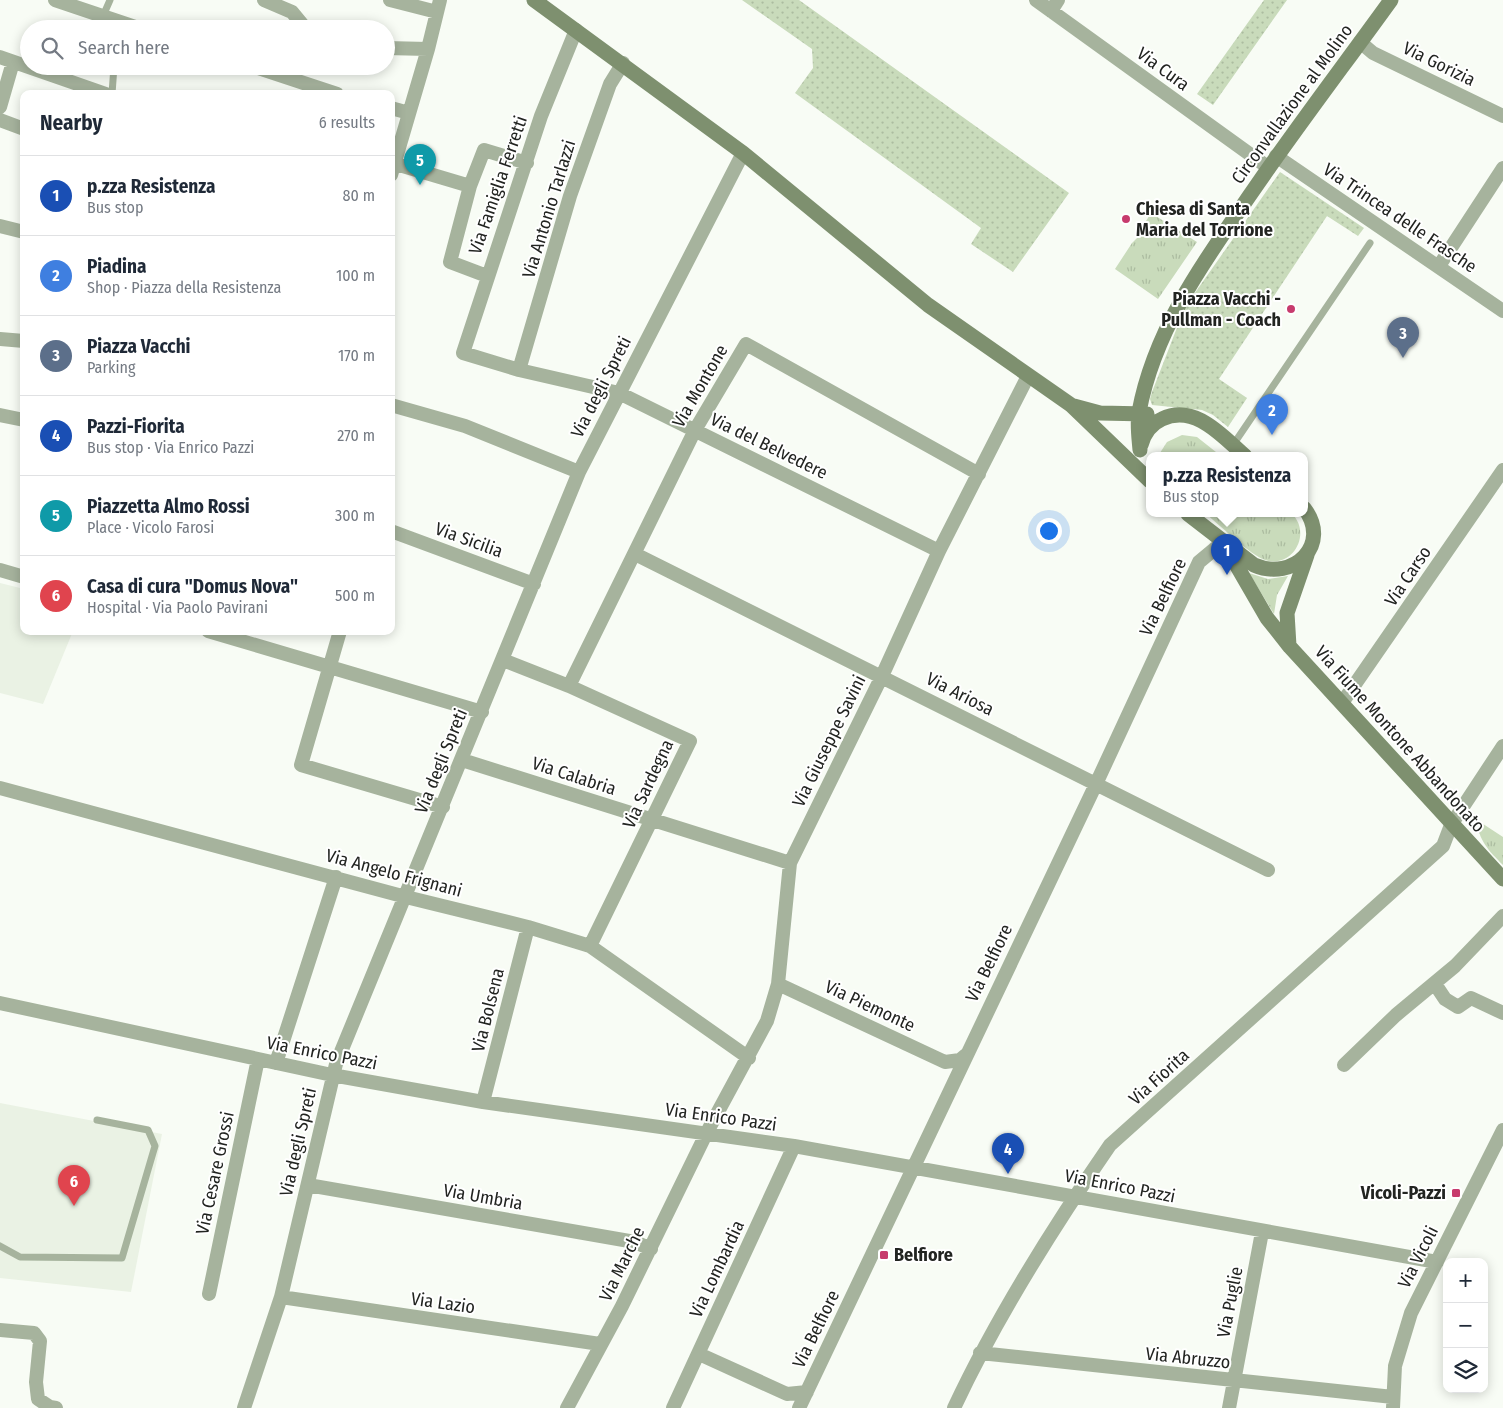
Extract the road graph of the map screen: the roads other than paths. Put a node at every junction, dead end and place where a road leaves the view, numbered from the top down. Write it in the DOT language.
graph roads {
  1 [pos="55,0"];
  2 [pos="110,0"];
  3 [pos="264,0"];
  4 [pos="390,0"];
  5 [pos="534,0"];
  6 [pos="1036,0"];
  7 [pos="1391,0"];
  8 [pos="1055,5"];
  9 [pos="438,6"];
  10 [pos="103,16"];
  11 [pos="110,20"];
  12 [pos="299,20"];
  13 [pos="576,30"];
  14 [pos="1360,42"];
  15 [pos="395,48"];
  16 [pos="428,49"];
  17 [pos="6,59"];
  18 [pos="623,63"];
  19 [pos="20,64"];
  20 [pos="52,75"];
  21 [pos="113,75"];
  22 [pos="279,75"];
  23 [pos="95,90"];
  24 [pos="112,90"];
  25 [pos="325,90"];
  26 [pos="0,107"];
  27 [pos="395,109"];
  28 [pos="409,113"];
  29 [pos="1503,116"];
  30 [pos="0,120"];
  31 [pos="20,128"];
  32 [pos="743,153"];
  33 [pos="1273,162"];
  34 [pos="527,163"];
  35 [pos="395,165"];
  36 [pos="1503,168"];
  37 [pos="395,169"];
  38 [pos="470,186"];
  39 [pos="0,226"];
  40 [pos="20,231"];
  41 [pos="1370,243"];
  42 [pos="1440,266"];
  43 [pos="487,276"];
  44 [pos="1503,311"];
  45 [pos="0,338"];
  46 [pos="20,339"];
  47 [pos="463,353"];
  48 [pos="520,370"];
  49 [pos="1028,376"];
  50 [pos="619,393"];
  51 [pos="1071,405"];
  52 [pos="395,406"];
  53 [pos="1139,414"];
  54 [pos="0,415"];
  55 [pos="1171,415"];
  56 [pos="20,419"];
  57 [pos="695,430"];
  58 [pos="1233,446"];
  59 [pos="1140,450"];
  60 [pos="1240,452"];
  61 [pos="1503,470"];
  62 [pos="579,472"];
  63 [pos="979,474"];
  64 [pos="1146,474"];
  65 [pos="1146,477"];
  66 [pos="1308,514"];
  67 [pos="1192,517"];
  68 [pos="395,532"];
  69 [pos="1223,542"];
  70 [pos="1311,546"];
  71 [pos="939,551"];
  72 [pos="635,554"];
  73 [pos="0,570"];
  74 [pos="20,576"];
  75 [pos="534,584"];
  76 [pos="222,635"];
  77 [pos="339,635"];
  78 [pos="1290,647"];
  79 [pos="502,660"];
  80 [pos="328,666"];
  81 [pos="882,676"];
  82 [pos="569,686"];
  83 [pos="1342,703"];
  84 [pos="482,712"];
  85 [pos="1503,746"];
  86 [pos="462,760"];
  87 [pos="1096,784"];
  88 [pos="0,788"];
  89 [pos="443,807"];
  90 [pos="652,821"];
  91 [pos="1451,825"];
  92 [pos="790,863"];
  93 [pos="1268,870"];
  94 [pos="336,876"];
  95 [pos="1503,879"];
  96 [pos="406,897"];
  97 [pos="1503,916"];
  98 [pos="528,927"];
  99 [pos="590,946"];
  100 [pos="778,984"];
  101 [pos="1434,984"];
  102 [pos="0,1003"];
  103 [pos="1503,1013"];
  104 [pos="966,1055"];
  105 [pos="749,1058"];
  106 [pos="258,1059"];
  107 [pos="945,1062"];
  108 [pos="276,1063"];
  109 [pos="1344,1065"];
  110 [pos="332,1075"];
  111 [pos="952,1084"];
  112 [pos="484,1102"];
  113 [pos="97,1120"];
  114 [pos="1503,1130"];
  115 [pos="706,1134"];
  116 [pos="794,1146"];
  117 [pos="914,1168"];
  118 [pos="308,1186"];
  119 [pos="1074,1196"];
  120 [pos="1262,1232"];
  121 [pos="0,1246"];
  122 [pos="651,1249"];
  123 [pos="1437,1262"];
  124 [pos="209,1294"];
  125 [pos="281,1297"];
  126 [pos="0,1330"];
  127 [pos="600,1344"];
  128 [pos="980,1353"];
  129 [pos="699,1354"];
  130 [pos="1234,1382"];
  131 [pos="807,1392"];
  132 [pos="1393,1402"];
  133 [pos="53,1408"];
  134 [pos="244,1408"];
  135 [pos="567,1408"];
  136 [pos="673,1408"];
  137 [pos="799,1408"];
  138 [pos="954,1408"];
  139 [pos="1229,1408"];
  1 -- 10 [label="street"];
  2 -- 10 [label="lane"];
  3 -- 12 [label="street"];
  4 -- 9 [label="street"];
  5 -- 13 [label="street"];
  6 -- 8 [label="street, Via Cura"];
  7 -- 14 [label="street, Circonvallazione al Molino"];
  8 -- 33 [label="street, Via Cura"];
  9 -- 16 [label="street"];
  10 -- 11 [label="street"];
  13 -- 18 [label="street"];
  13 -- 34 [label="street, Via Famiglia Ferretti"];
  14 -- 29 [label="street, Via Gorizia"];
  14 -- 33 [label="street, Circonvallazione al Molino"];
  15 -- 16 [label="street"];
  16 -- 28 [label="street"];
  17 -- 19 [label="street"];
  17 -- 26 [label="street"];
  18 -- 32 [label="street"];
  18 -- 48 [label="street, Via Antonio Tarlazzi"];
  20 -- 23 [label="street"];
  21 -- 24 [label="lane"];
  22 -- 25 [label="street"];
  27 -- 28 [label="street"];
  28 -- 35 [label="street"];
  30 -- 31 [label="street"];
  32 -- 49 [label="street"];
  32 -- 50 [label="street, Via degli Spreti"];
  33 -- 42 [label="street, Via Trincea delle Frasche"];
  33 -- 53 [label="street, Circonvallazione al Molino"];
  34 -- 38 [label="street"];
  34 -- 43 [label="street, Via Famiglia Ferretti"];
  36 -- 42 [label="street"];
  37 -- 38 [label="street"];
  38 -- 43 [label="street"];
  39 -- 40 [label="street"];
  41 -- 58 [label="lane"];
  42 -- 44 [label="street, Via Trincea delle Frasche"];
  43 -- 47 [label="street, Via Famiglia Ferretti"];
  45 -- 46 [label="street"];
  47 -- 48 [label="street, Via del Belvedere"];
  48 -- 50 [label="street, Via del Belvedere"];
  49 -- 51 [label="street"];
  49 -- 63 [label="street, Via Giuseppe Savini"];
  50 -- 57 [label="street, Via del Belvedere"];
  50 -- 62 [label="street, Via degli Spreti"];
  51 -- 53 [label="street"];
  51 -- 65 [label="street"];
  52 -- 62 [label="street"];
  53 -- 55 [label="street"];
  53 -- 59 [label="street, Circonvallazione al Molino"];
  54 -- 56 [label="street"];
  55 -- 58 [label="street"];
  55 -- 59 [label="street"];
  57 -- 63 [label="street, Via Montone"];
  57 -- 71 [label="street, Via del Belvedere"];
  57 -- 72 [label="street, Via Montone"];
  58 -- 60 [label="street"];
  59 -- 64 [label="street, Circonvallazione al Molino"];
  61 -- 83 [label="street, Via Carso"];
  62 -- 75 [label="street, Via degli Spreti"];
  63 -- 71 [label="street, Via Giuseppe Savini"];
  66 -- 70 [label="street, Via Fiume Montone Abbandonato"];
  67 -- 69 [label="street"];
  68 -- 75 [label="street, Via Sicilia"];
  69 -- 70 [label="street"];
  69 -- 78 [label="street, Via Fiume Montone Abbandonato"];
  69 -- 87 [label="street, Via Belfiore"];
  70 -- 78 [label="street, Via Fiume Montone Abbandonato"];
  71 -- 81 [label="street, Via Giuseppe Savini"];
  72 -- 81 [label="street, Via Ariosa"];
  72 -- 82 [label="street, Via Montone"];
  73 -- 74 [label="street"];
  75 -- 79 [label="street, Via degli Spreti"];
  76 -- 80 [label="street"];
  77 -- 80 [label="street"];
  78 -- 83 [label="street, Via Fiume Montone Abbandonato"];
  79 -- 82 [label="street, Via Sardegna"];
  79 -- 84 [label="street, Via degli Spreti"];
  80 -- 84 [label="street"];
  80 -- 89 [label="street"];
  81 -- 87 [label="street, Via Ariosa"];
  81 -- 92 [label="street, Via Giuseppe Savini"];
  82 -- 90 [label="street, Via Sardegna"];
  83 -- 91 [label="street, Via Fiume Montone Abbandonato"];
  84 -- 86 [label="street, Via degli Spreti"];
  85 -- 91 [label="street, Via Fiorita"];
  86 -- 89 [label="street, Via degli Spreti"];
  86 -- 90 [label="street, Via Calabria"];
  87 -- 93 [label="street, Via Ariosa"];
  87 -- 104 [label="street, Via Belfiore"];
  88 -- 94 [label="street, Via Angelo Frignani"];
  89 -- 96 [label="street, Via degli Spreti"];
  90 -- 92 [label="street, Via Calabria"];
  90 -- 99 [label="street, Via Sardegna"];
  91 -- 95 [label="street, Via Fiume Montone Abbandonato"];
  91 -- 119 [label="street, Via Fiorita"];
  92 -- 100 [label="street, Via Giuseppe Savini"];
  94 -- 96 [label="street, Via Angelo Frignani"];
  94 -- 108 [label="street"];
  96 -- 98 [label="street, Via Angelo Frignani"];
  96 -- 110 [label="street, Via degli Spreti"];
  97 -- 101 [label="street"];
  98 -- 99 [label="street, Via Angelo Frignani"];
  98 -- 112 [label="street, Via Bolsena"];
  99 -- 105 [label="street, Via Angelo Frignani"];
  100 -- 105 [label="street, Via Giuseppe Savini"];
  100 -- 107 [label="street, Via Piemonte"];
  101 -- 103 [label="street"];
  101 -- 109 [label="street"];
  102 -- 106 [label="street, Via Enrico Pazzi"];
  104 -- 107 [label="street"];
  104 -- 111 [label="street, Via Belfiore"];
  105 -- 115 [label="street, Via Giuseppe Savini"];
  106 -- 108 [label="street, Via Enrico Pazzi"];
  106 -- 124 [label="street, Via Cesare Grossi"];
  107 -- 111 [label="street"];
  108 -- 110 [label="street, Via Enrico Pazzi"];
  110 -- 112 [label="street, Via Enrico Pazzi"];
  110 -- 118 [label="street, Via degli Spreti"];
  111 -- 117 [label="street, Via Belfiore"];
  112 -- 115 [label="street, Via Enrico Pazzi"];
  113 -- 121 [label="lane"];
  114 -- 123 [label="street, Via Vicoli"];
  115 -- 116 [label="street, Via Enrico Pazzi"];
  115 -- 122 [label="street, Via Marche"];
  116 -- 117 [label="street, Via Enrico Pazzi"];
  116 -- 129 [label="street, Via Lombardia"];
  117 -- 119 [label="street, Via Enrico Pazzi"];
  117 -- 131 [label="street, Via Belfiore"];
  118 -- 122 [label="street, Via Umbria"];
  118 -- 125 [label="street, Via degli Spreti"];
  119 -- 120 [label="street, Via Enrico Pazzi"];
  119 -- 128 [label="street, Via Fiorita"];
  120 -- 123 [label="street, Via Enrico Pazzi"];
  120 -- 130 [label="street, Via Puglie"];
  122 -- 127 [label="street, Via Marche"];
  123 -- 132 [label="street, Via Vicoli"];
  125 -- 127 [label="street, Via Lazio"];
  125 -- 134 [label="street, Via degli Spreti"];
  126 -- 133 [label="street"];
  127 -- 135 [label="street, Via Marche"];
  128 -- 130 [label="street, Via Abruzzo"];
  128 -- 138 [label="street, Via Fiorita"];
  129 -- 131 [label="street"];
  129 -- 136 [label="street, Via Lombardia"];
  130 -- 132 [label="street, Via Abruzzo"];
  130 -- 139 [label="street, Via Puglie"];
  131 -- 137 [label="street, Via Belfiore"];
}
